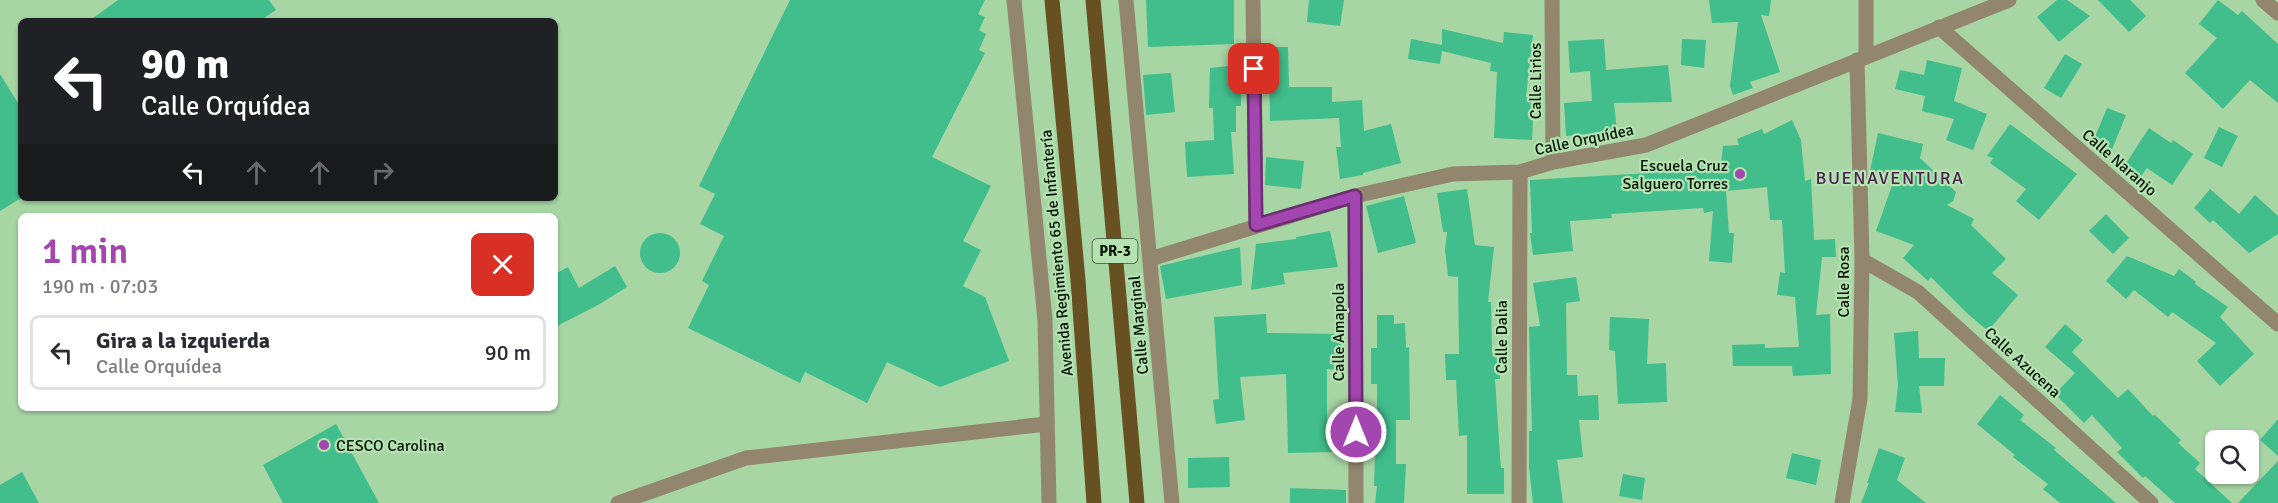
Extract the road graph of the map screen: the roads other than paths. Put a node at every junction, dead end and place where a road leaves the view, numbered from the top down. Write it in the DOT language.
graph roads {
  1 [pos="1014,0"];
  2 [pos="1052,0"];
  3 [pos="1093,0"];
  4 [pos="1126,0"];
  5 [pos="1253,0"];
  6 [pos="1552,0"];
  7 [pos="1866,0"];
  8 [pos="2009,0"];
  9 [pos="2264,0"];
  10 [pos="2278,13"];
  11 [pos="1939,27"];
  12 [pos="1862,58"];
  13 [pos="1553,162"];
  14 [pos="1520,172"];
  15 [pos="1355,196"];
  16 [pos="1256,225"];
  17 [pos="1150,259"];
  18 [pos="1862,260"];
  19 [pos="2278,324"];
  20 [pos="1047,424"];
  21 [pos="618,503"];
  22 [pos="1049,503"];
  23 [pos="1094,503"];
  24 [pos="1137,503"];
  25 [pos="1172,503"];
  26 [pos="1356,503"];
  27 [pos="1519,503"];
  28 [pos="1842,503"];
  29 [pos="2151,503"];
  1 -- 20 [label="street"];
  2 -- 23 [label="main road, Avenida Regimiento 65 de Infantería / PR-3"];
  3 -- 24 [label="main road, PR-3"];
  4 -- 17 [label="street, Calle Marginal"];
  5 -- 16 [label="street"];
  6 -- 13 [label="street, Calle Lirios"];
  7 -- 12 [label="street, Calle Rosa"];
  8 -- 11 [label="street, Calle Orquídea"];
  9 -- 10 [label="street"];
  11 -- 12 [label="street, Calle Orquídea"];
  11 -- 19 [label="street, Calle Naranjo"];
  12 -- 13 [label="street, Calle Orquídea"];
  12 -- 18 [label="street, Calle Rosa"];
  13 -- 14 [label="street, Calle Orquídea"];
  14 -- 15 [label="street, Calle Orquídea"];
  14 -- 27 [label="street, Calle Dalia"];
  15 -- 16 [label="street, Calle Orquídea"];
  15 -- 26 [label="street, Calle Amapola"];
  16 -- 17 [label="street, Calle Orquídea"];
  17 -- 25 [label="street, Calle Marginal"];
  18 -- 28 [label="street, Calle Rosa"];
  18 -- 29 [label="street, Calle Azucena"];
  20 -- 21 [label="street"];
  20 -- 22 [label="street"];
}
